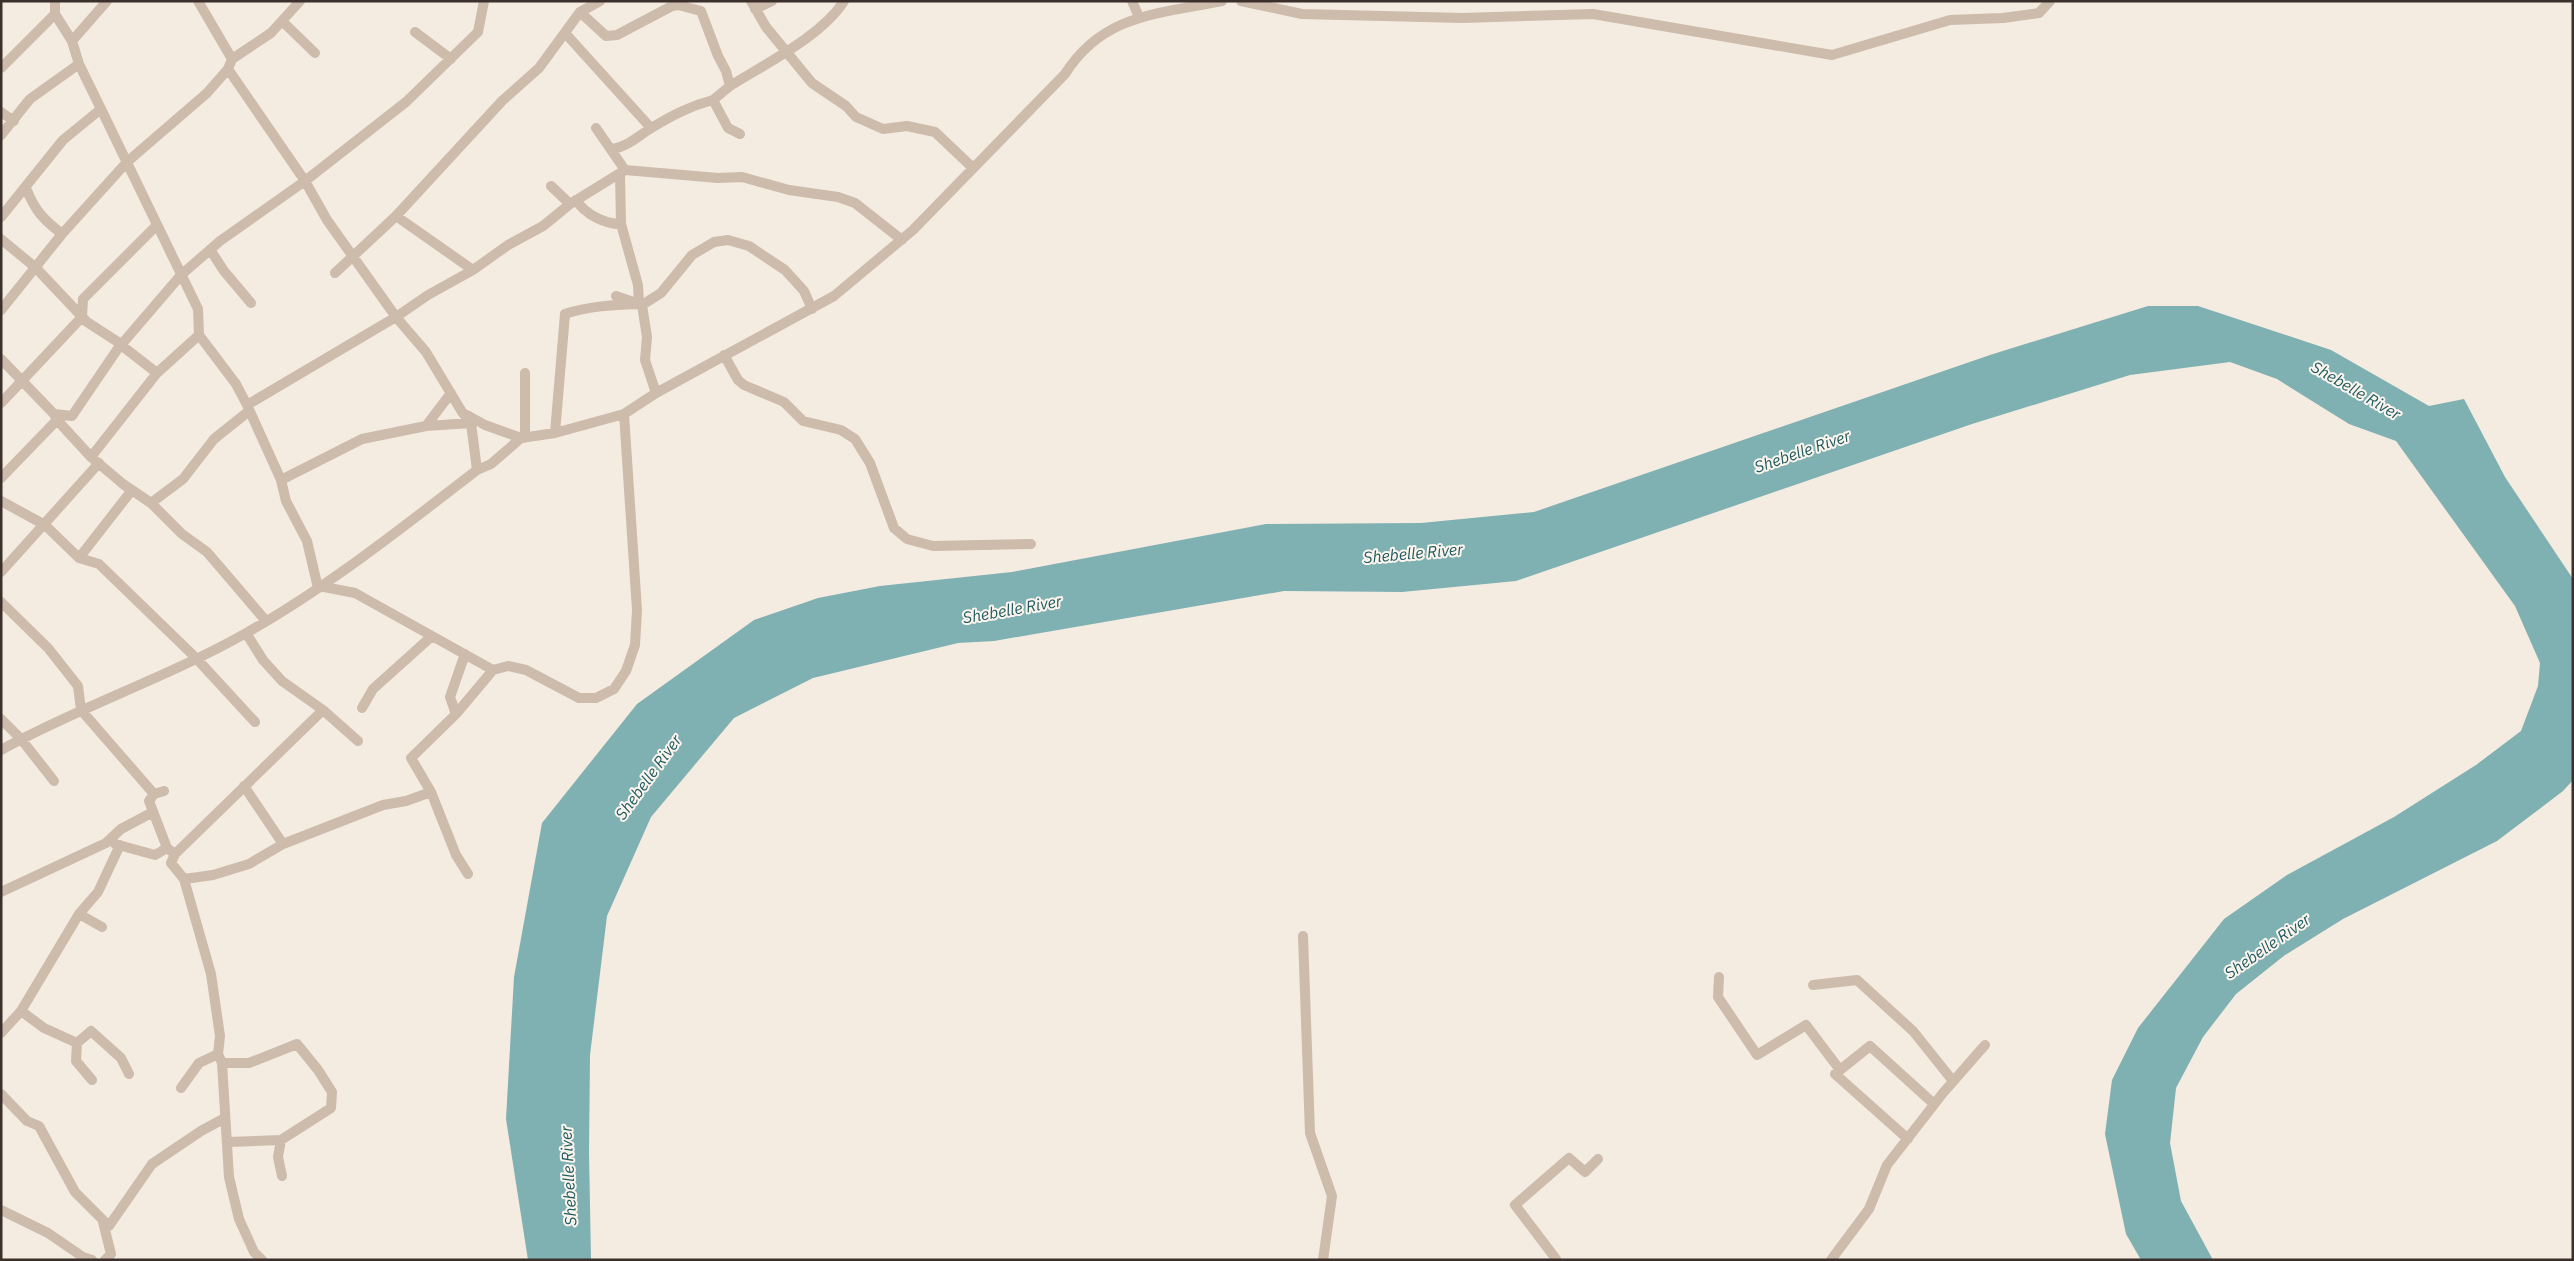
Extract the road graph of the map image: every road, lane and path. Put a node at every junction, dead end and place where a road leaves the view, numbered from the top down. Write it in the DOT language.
graph roads {
  1 [pos="55,1"];
  2 [pos="107,1"];
  3 [pos="198,1"];
  4 [pos="300,1"];
  5 [pos="484,1"];
  6 [pos="600,1"];
  7 [pos="772,1"];
  8 [pos="844,1"];
  9 [pos="1132,1"];
  10 [pos="1222,1"];
  11 [pos="1241,1"];
  12 [pos="2050,1"];
  13 [pos="681,3"];
  14 [pos="753,5"];
  15 [pos="580,12"];
  16 [pos="55,14"];
  17 [pos="1138,17"];
  18 [pos="282,21"];
  19 [pos="415,32"];
  20 [pos="565,33"];
  21 [pos="72,41"];
  22 [pos="784,51"];
  23 [pos="316,53"];
  24 [pos="232,59"];
  25 [pos="451,59"];
  26 [pos="79,64"];
  27 [pos="1,68"];
  28 [pos="228,69"];
  29 [pos="730,86"];
  30 [pos="713,100"];
  31 [pos="101,109"];
  32 [pos="1,112"];
  33 [pos="14,121"];
  34 [pos="596,128"];
  35 [pos="651,128"];
  36 [pos="740,134"];
  37 [pos="1,135"];
  38 [pos="612,149"];
  39 [pos="127,162"];
  40 [pos="973,168"];
  41 [pos="622,172"];
  42 [pos="305,181"];
  43 [pos="551,186"];
  44 [pos="26,188"];
  45 [pos="573,202"];
  46 [pos="396,216"];
  47 [pos="1,217"];
  48 [pos="621,224"];
  49 [pos="156,226"];
  50 [pos="62,234"];
  51 [pos="1,239"];
  52 [pos="902,240"];
  53 [pos="211,251"];
  54 [pos="353,256"];
  55 [pos="36,268"];
  56 [pos="473,270"];
  57 [pos="335,273"];
  58 [pos="181,275"];
  59 [pos="616,296"];
  60 [pos="251,303"];
  61 [pos="640,305"];
  62 [pos="812,309"];
  63 [pos="1,310"];
  64 [pos="82,317"];
  65 [pos="396,318"];
  66 [pos="199,334"];
  67 [pos="121,345"];
  68 [pos="724,355"];
  69 [pos="1,359"];
  70 [pos="157,372"];
  71 [pos="525,373"];
  72 [pos="23,379"];
  73 [pos="451,392"];
  74 [pos="656,393"];
  75 [pos="1,403"];
  76 [pos="248,408"];
  77 [pos="462,412"];
  78 [pos="624,414"];
  79 [pos="56,417"];
  80 [pos="471,422"];
  81 [pos="426,426"];
  82 [pos="555,434"];
  83 [pos="523,438"];
  84 [pos="95,460"];
  85 [pos="477,470"];
  86 [pos="1,478"];
  87 [pos="281,480"];
  88 [pos="132,490"];
  89 [pos="1,501"];
  90 [pos="151,503"];
  91 [pos="45,526"];
  92 [pos="1031,544"];
  93 [pos="79,558"];
  94 [pos="1,572"];
  95 [pos="319,587"];
  96 [pos="1,602"];
  97 [pos="266,621"];
  98 [pos="246,633"];
  99 [pos="432,636"];
  100 [pos="465,654"];
  101 [pos="196,658"];
  102 [pos="493,670"];
  103 [pos="362,708"];
  104 [pos="81,710"];
  105 [pos="323,710"];
  106 [pos="456,714"];
  107 [pos="1,719"];
  108 [pos="255,722"];
  109 [pos="21,739"];
  110 [pos="358,741"];
  111 [pos="1,750"];
  112 [pos="54,781"];
  113 [pos="244,786"];
  114 [pos="164,791"];
  115 [pos="431,792"];
  116 [pos="154,794"];
  117 [pos="153,812"];
  118 [pos="106,843"];
  119 [pos="283,844"];
  120 [pos="120,845"];
  121 [pos="171,851"];
  122 [pos="468,874"];
  123 [pos="184,879"];
  124 [pos="1,892"];
  125 [pos="79,914"];
  126 [pos="102,927"];
  127 [pos="1303,936"];
  128 [pos="1719,977"];
  129 [pos="1813,985"];
  130 [pos="20,1011"];
  131 [pos="1,1034"];
  132 [pos="77,1043"];
  133 [pos="1985,1045"];
  134 [pos="220,1058"];
  135 [pos="1840,1070"];
  136 [pos="129,1074"];
  137 [pos="92,1080"];
  138 [pos="1953,1081"];
  139 [pos="181,1088"];
  140 [pos="1,1094"];
  141 [pos="1934,1104"];
  142 [pos="225,1118"];
  143 [pos="1908,1139"];
  144 [pos="281,1140"];
  145 [pos="229,1142"];
  146 [pos="1598,1159"];
  147 [pos="282,1176"];
  148 [pos="1,1210"];
  149 [pos="103,1222"];
  150 [pos="85,1259"];
  151 [pos="105,1260"];
  152 [pos="262,1260"];
  153 [pos="1323,1260"];
  154 [pos="1556,1260"];
  155 [pos="1831,1260"];
  1 -- 16 [label="street"];
  2 -- 21 [label="street"];
  3 -- 24 [label="street"];
  4 -- 18 [label="street"];
  5 -- 25 [label="street"];
  6 -- 15 [label="street"];
  7 -- 14 [label="street"];
  8 -- 22 [label="street"];
  9 -- 17 [label="street"];
  10 -- 17 [label="street"];
  11 -- 12 [label="street"];
  13 -- 15 [label="street"];
  13 -- 29 [label="street"];
  14 -- 22 [label="street"];
  15 -- 20 [label="street"];
  16 -- 21 [label="street"];
  16 -- 27 [label="street"];
  17 -- 40 [label="street"];
  18 -- 23 [label="street"];
  18 -- 24 [label="street"];
  19 -- 25 [label="street"];
  20 -- 35 [label="street"];
  20 -- 46 [label="street"];
  21 -- 26 [label="street"];
  22 -- 29 [label="street"];
  22 -- 40 [label="street"];
  24 -- 28 [label="street"];
  25 -- 42 [label="street"];
  26 -- 31 [label="street"];
  26 -- 33 [label="street"];
  28 -- 39 [label="street"];
  28 -- 42 [label="street"];
  29 -- 30 [label="street"];
  30 -- 35 [label="street"];
  30 -- 36 [label="street"];
  31 -- 39 [label="street"];
  31 -- 44 [label="street"];
  32 -- 33 [label="street"];
  33 -- 37 [label="street"];
  34 -- 38 [label="street"];
  35 -- 38 [label="street"];
  38 -- 41 [label="street"];
  39 -- 49 [label="street"];
  39 -- 50 [label="street"];
  40 -- 52 [label="street"];
  41 -- 45 [label="street"];
  41 -- 48 [label="street"];
  41 -- 52 [label="street"];
  42 -- 53 [label="street"];
  42 -- 54 [label="street"];
  43 -- 45 [label="street"];
  44 -- 47 [label="street"];
  44 -- 50 [label="street"];
  45 -- 48 [label="street"];
  45 -- 56 [label="street"];
  46 -- 54 [label="street"];
  46 -- 56 [label="street"];
  48 -- 61 [label="street"];
  49 -- 58 [label="street"];
  49 -- 64 [label="street"];
  50 -- 55 [label="street"];
  51 -- 55 [label="street"];
  52 -- 62 [label="street"];
  53 -- 58 [label="street"];
  53 -- 60 [label="street"];
  54 -- 57 [label="street"];
  54 -- 65 [label="street"];
  55 -- 63 [label="street"];
  55 -- 64 [label="street"];
  56 -- 65 [label="street"];
  58 -- 66 [label="street"];
  58 -- 67 [label="street"];
  59 -- 61 [label="street"];
  61 -- 62 [label="street"];
  61 -- 74 [label="street"];
  61 -- 82 [label="street"];
  62 -- 68 [label="street"];
  64 -- 67 [label="street"];
  64 -- 72 [label="street"];
  65 -- 73 [label="street"];
  65 -- 76 [label="street"];
  66 -- 70 [label="street"];
  66 -- 76 [label="street"];
  67 -- 70 [label="street"];
  67 -- 79 [label="street"];
  68 -- 74 [label="street"];
  68 -- 92 [label="street"];
  69 -- 72 [label="street"];
  70 -- 84 [label="street"];
  71 -- 83 [label="street"];
  72 -- 75 [label="street"];
  72 -- 79 [label="street"];
  73 -- 77 [label="street"];
  73 -- 81 [label="street"];
  74 -- 78 [label="street"];
  76 -- 87 [label="street"];
  76 -- 90 [label="street"];
  77 -- 80 [label="street"];
  77 -- 83 [label="street"];
  78 -- 82 [label="street"];
  78 -- 102 [label="street"];
  79 -- 84 [label="street"];
  79 -- 86 [label="street"];
  80 -- 81 [label="street"];
  80 -- 85 [label="street"];
  81 -- 87 [label="street"];
  82 -- 83 [label="street"];
  83 -- 85 [label="street"];
  84 -- 88 [label="street"];
  84 -- 91 [label="street"];
  85 -- 95 [label="street"];
  87 -- 95 [label="street"];
  88 -- 90 [label="street"];
  88 -- 93 [label="street"];
  89 -- 91 [label="street"];
  90 -- 97 [label="street"];
  91 -- 93 [label="street"];
  91 -- 94 [label="street"];
  93 -- 101 [label="street"];
  95 -- 97 [label="street"];
  95 -- 99 [label="street"];
  96 -- 104 [label="street"];
  97 -- 98 [label="street"];
  98 -- 101 [label="street"];
  98 -- 105 [label="street"];
  99 -- 100 [label="street"];
  99 -- 103 [label="street"];
  100 -- 102 [label="street"];
  100 -- 106 [label="street"];
  101 -- 104 [label="street"];
  101 -- 108 [label="street"];
  102 -- 106 [label="street"];
  104 -- 109 [label="street"];
  104 -- 116 [label="street"];
  105 -- 110 [label="street"];
  105 -- 113 [label="street"];
  106 -- 115 [label="street"];
  107 -- 109 [label="street"];
  109 -- 111 [label="street"];
  109 -- 112 [label="street"];
  113 -- 119 [label="street"];
  113 -- 121 [label="street"];
  114 -- 116 [label="street"];
  115 -- 119 [label="street"];
  115 -- 122 [label="street"];
  116 -- 117 [label="street"];
  117 -- 118 [label="street"];
  117 -- 121 [label="street"];
  118 -- 120 [label="street"];
  118 -- 124 [label="street"];
  119 -- 123 [label="street"];
  120 -- 121 [label="street"];
  120 -- 125 [label="street"];
  121 -- 123 [label="street"];
  123 -- 134 [label="street"];
  125 -- 126 [label="street"];
  125 -- 130 [label="street"];
  127 -- 153 [label="street"];
  128 -- 135 [label="street"];
  129 -- 138 [label="street"];
  130 -- 131 [label="street"];
  130 -- 132 [label="street"];
  132 -- 136 [label="street"];
  132 -- 137 [label="street"];
  133 -- 138 [label="street"];
  134 -- 139 [label="street"];
  134 -- 142 [label="street"];
  134 -- 144 [label="street"];
  135 -- 141 [label="street"];
  135 -- 143 [label="street"];
  138 -- 141 [label="street"];
  140 -- 149 [label="street"];
  141 -- 143 [label="street"];
  142 -- 145 [label="street"];
  142 -- 149 [label="street"];
  143 -- 155 [label="street"];
  144 -- 145 [label="street"];
  144 -- 147 [label="street"];
  145 -- 152 [label="street"];
  146 -- 154 [label="street"];
  148 -- 150 [label="street"];
  149 -- 151 [label="street"];
}
